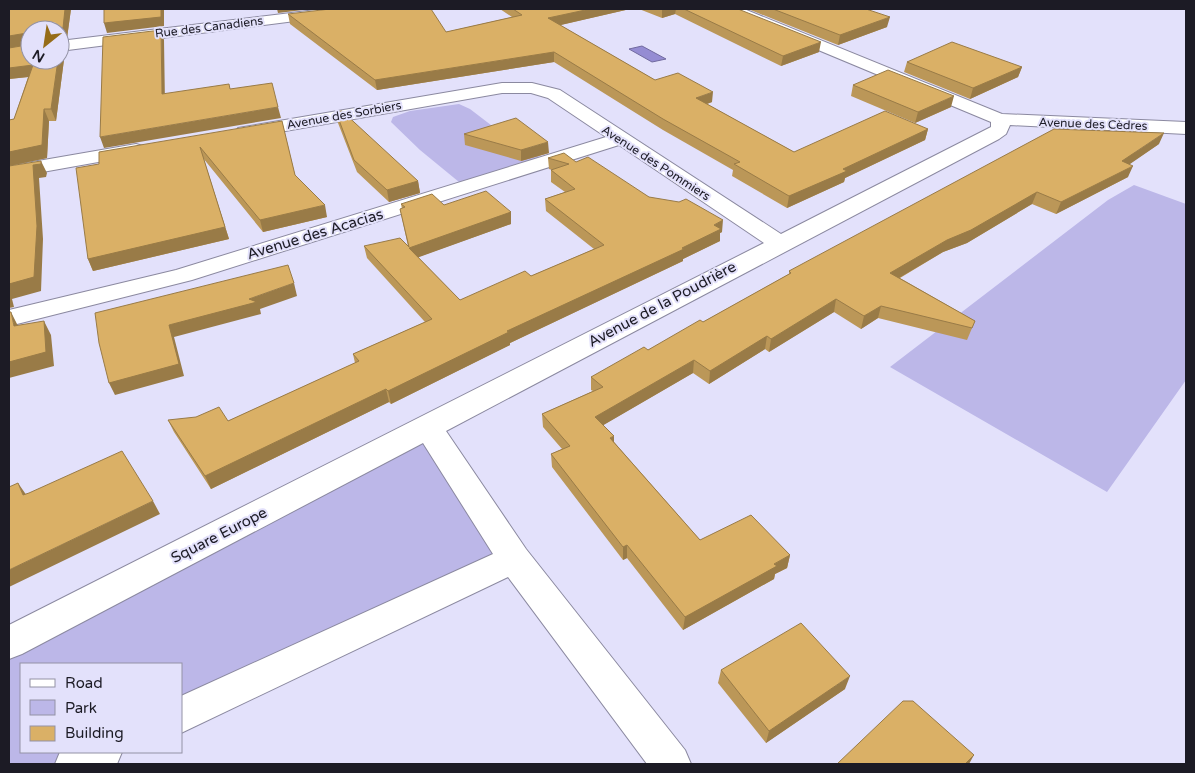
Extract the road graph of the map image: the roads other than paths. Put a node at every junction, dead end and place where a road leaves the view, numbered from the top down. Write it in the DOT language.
graph roads {
  1 [pos="358,9"];
  2 [pos="732,9"];
  3 [pos="70,45"];
  4 [pos="532,88"];
  5 [pos="999,119"];
  6 [pos="1186,128"];
  7 [pos="226,135"];
  8 [pos="619,140"];
  9 [pos="157,147"];
  10 [pos="9,172"];
  11 [pos="779,243"];
  12 [pos="9,318"];
  13 [pos="428,426"];
  14 [pos="514,559"];
  15 [pos="9,643"];
  16 [pos="182,715"];
  17 [pos="100,753"];
  18 [pos="75,764"];
  19 [pos="671,764"];
  1 -- 3 [label="street, Rue des Canadiens"];
  2 -- 5 [label="street"];
  4 -- 7 [label="street, Avenue des Sorbiers"];
  4 -- 8 [label="street, Avenue des Pommiers"];
  5 -- 6 [label="street, Avenue des Cèdres"];
  5 -- 11 [label="street, Avenue de la Poudrière"];
  8 -- 11 [label="street, Avenue des Pommiers"];
  8 -- 12 [label="street, Avenue des Acacias"];
  9 -- 10 [label="street"];
  11 -- 13 [label="street, Avenue de la Poudrière"];
  13 -- 14 [label="street"];
  13 -- 15 [label="street, Square Europe"];
  14 -- 16 [label="street"];
  14 -- 19 [label="street"];
  17 -- 18 [label="street"];
}
